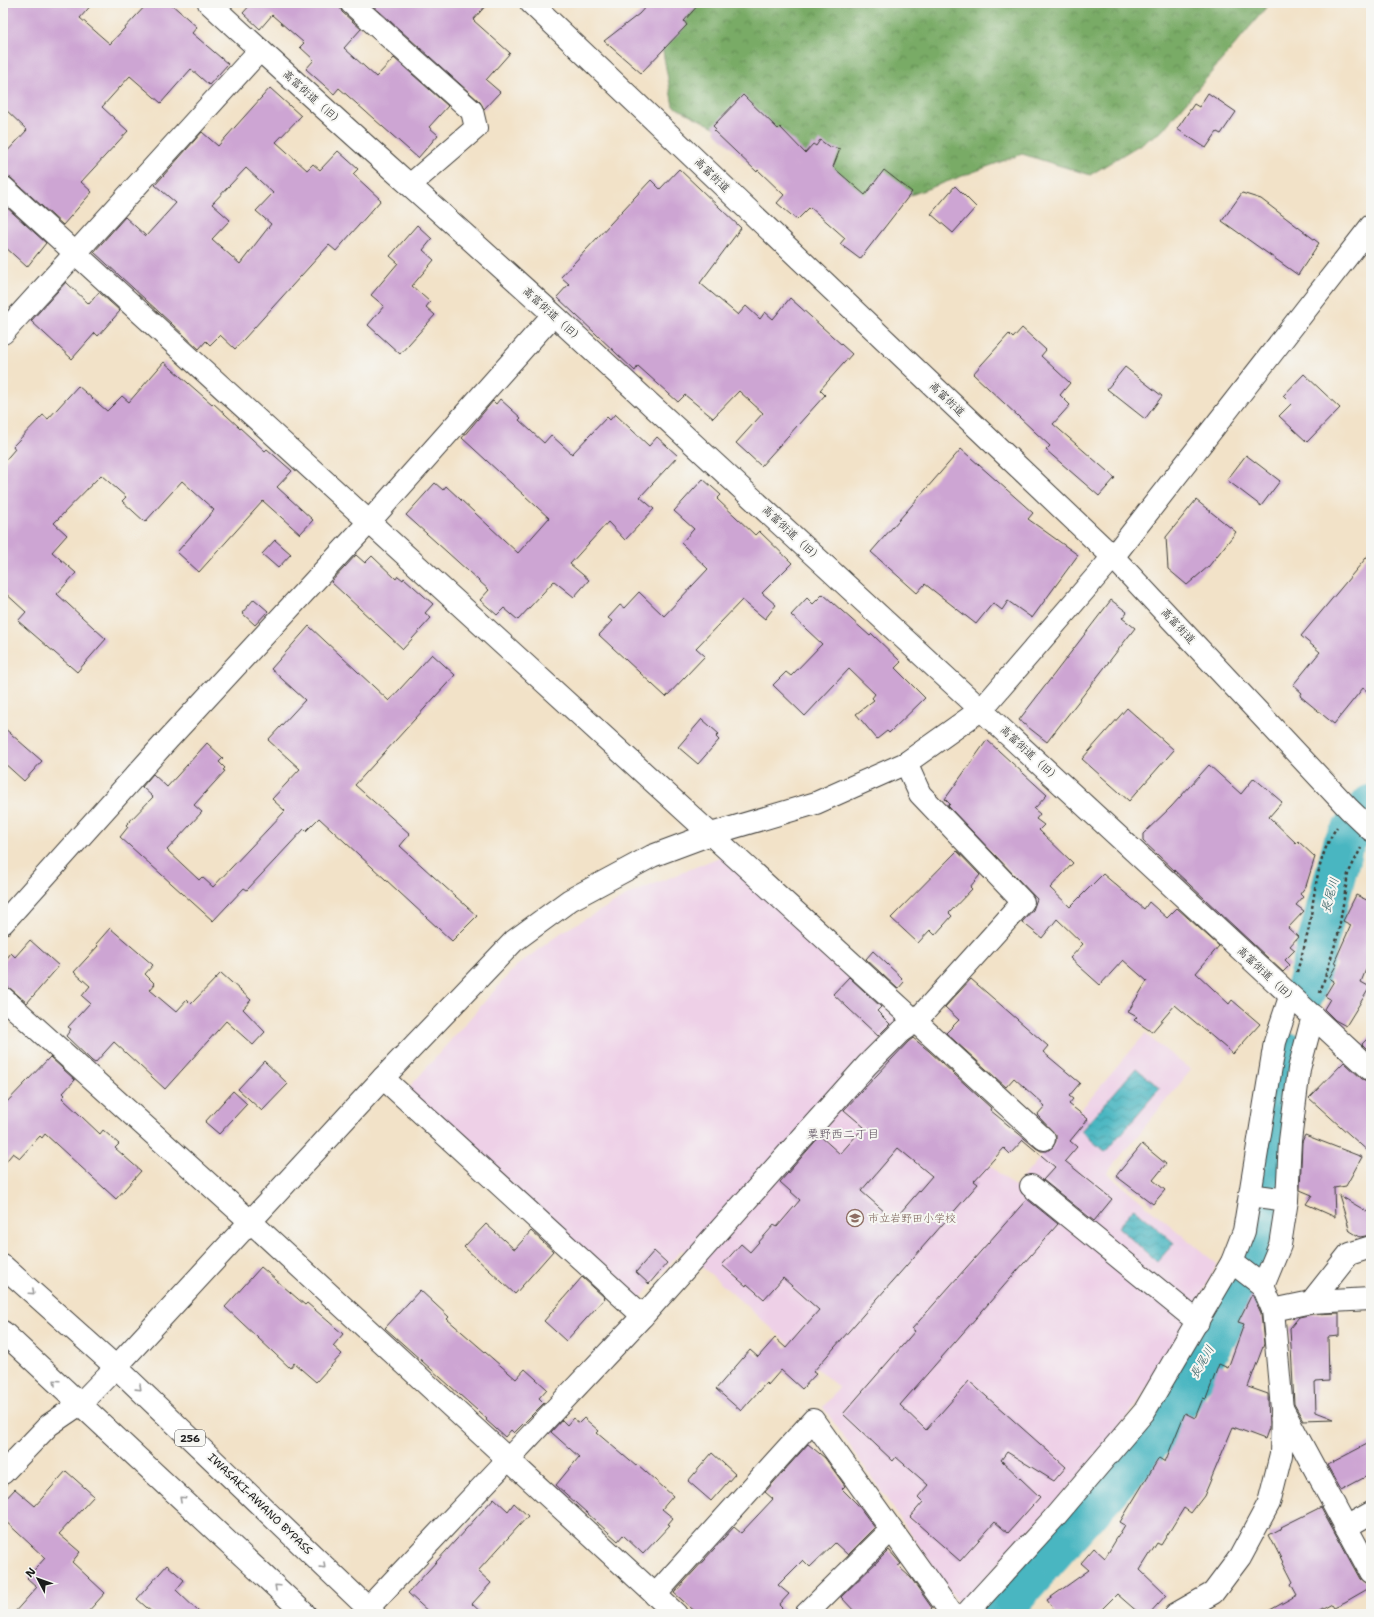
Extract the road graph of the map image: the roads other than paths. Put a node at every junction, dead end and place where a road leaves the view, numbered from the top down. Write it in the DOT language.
graph roads {
  1 [pos="209,3"];
  2 [pos="351,3"];
  3 [pos="531,3"];
  4 [pos="260,50"];
  5 [pos="410,185"];
  6 [pos="3,187"];
  7 [pos="1371,226"];
  8 [pos="76,254"];
  9 [pos="553,314"];
  10 [pos="3,333"];
  11 [pos="370,521"];
  12 [pos="1113,557"];
  13 [pos="982,709"];
  14 [pos="906,763"];
  15 [pos="1371,830"];
  16 [pos="711,834"];
  17 [pos="3,923"];
  18 [pos="1290,997"];
  19 [pos="3,998"];
  20 [pos="1313,1016"];
  21 [pos="916,1021"];
  22 [pos="1371,1070"];
  23 [pos="383,1078"];
  24 [pos="1044,1140"];
  25 [pos="1031,1186"];
  26 [pos="1253,1196"];
  27 [pos="1283,1200"];
  28 [pos="251,1222"];
  29 [pos="1371,1247"];
  30 [pos="1235,1264"];
  31 [pos="3,1266"];
  32 [pos="1260,1284"];
  33 [pos="1371,1299"];
  34 [pos="1311,1302"];
  35 [pos="1273,1310"];
  36 [pos="642,1316"];
  37 [pos="1198,1322"];
  38 [pos="3,1332"];
  39 [pos="116,1367"];
  40 [pos="80,1404"];
  41 [pos="1282,1409"];
  42 [pos="508,1459"];
  43 [pos="3,1473"];
  44 [pos="1371,1513"];
  45 [pos="1346,1527"];
  46 [pos="891,1530"];
  47 [pos="1371,1573"];
  48 [pos="656,1595"];
  49 [pos="371,1611"];
  50 [pos="952,1613"];
  51 [pos="306,1614"];
  52 [pos="676,1614"];
  53 [pos="806,1614"];
  54 [pos="1176,1614"];
  1 -- 4 [label="main road, 高富街道（旧）"];
  2 -- 5 [label="main road"];
  3 -- 12 [label="main road, 高富街道"];
  4 -- 5 [label="main road, 高富街道（旧）"];
  4 -- 8 [label="main road"];
  5 -- 9 [label="main road, 高富街道（旧）"];
  6 -- 8 [label="main road"];
  7 -- 12 [label="main road"];
  8 -- 10 [label="main road"];
  8 -- 11 [label="main road"];
  9 -- 11 [label="main road"];
  9 -- 13 [label="main road, 高富街道（旧）"];
  11 -- 16 [label="main road"];
  11 -- 17 [label="main road"];
  12 -- 13 [label="main road"];
  12 -- 15 [label="main road, 高富街道"];
  13 -- 14 [label="main road"];
  13 -- 18 [label="main road, 高富街道（旧）"];
  14 -- 16 [label="main road"];
  14 -- 21 [label="main road"];
  16 -- 21 [label="main road"];
  16 -- 23 [label="main road"];
  18 -- 20 [label="main road, 高富街道（旧）"];
  18 -- 26 [label="main road"];
  19 -- 28 [label="main road"];
  20 -- 22 [label="main road, 高富街道（旧）"];
  20 -- 27 [label="main road"];
  21 -- 24 [label="main road"];
  21 -- 36 [label="main road"];
  23 -- 28 [label="main road"];
  23 -- 36 [label="main road"];
  25 -- 37 [label="main road"];
  26 -- 27 [label="main road"];
  26 -- 30 [label="main road"];
  27 -- 32 [label="main road"];
  28 -- 39 [label="main road"];
  28 -- 42 [label="main road"];
  29 -- 34 [label="main road"];
  30 -- 32 [label="main road"];
  30 -- 37 [label="main road"];
  31 -- 39 [label="main road, IWASAKI-AWANO BYPASS / 256, one-way"];
  32 -- 35 [label="main road"];
  33 -- 34 [label="main road"];
  34 -- 35 [label="main road"];
  35 -- 41 [label="main road"];
  36 -- 42 [label="main road"];
  37 -- 50 [label="main road"];
  40 -- 38 [label="main road, one-way"];
  39 -- 40 [label="main road"];
  39 -- 49 [label="main road, IWASAKI-AWANO BYPASS / 256, one-way"];
  40 -- 43 [label="main road"];
  51 -- 40 [label="main road, one-way"];
  41 -- 45 [label="main road"];
  41 -- 54 [label="main road"];
  42 -- 48 [label="main road"];
  42 -- 49 [label="main road"];
  44 -- 45 [label="main road"];
  45 -- 47 [label="main road"];
  46 -- 48 [label="main road"];
  46 -- 50 [label="main road"];
  46 -- 53 [label="main road"];
  48 -- 52 [label="main road"];
}
